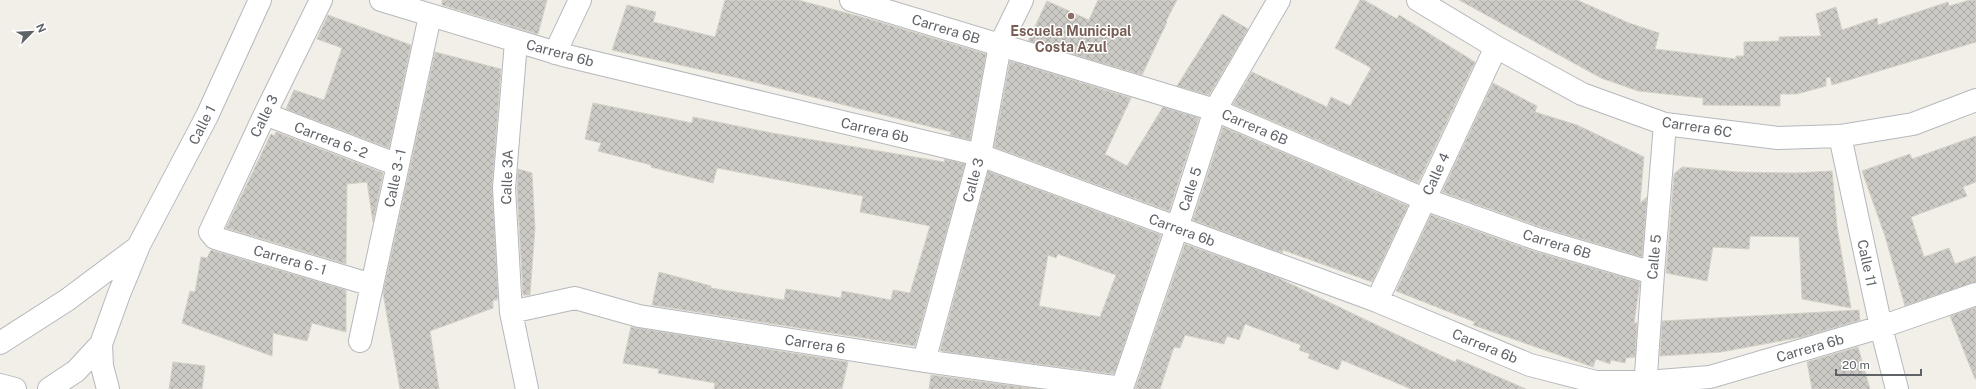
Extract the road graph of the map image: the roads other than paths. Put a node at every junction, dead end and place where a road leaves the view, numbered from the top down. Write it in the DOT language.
graph roads {
  1 [pos="260,0"];
  2 [pos="321,0"];
  3 [pos="382,0"];
  4 [pos="580,0"];
  5 [pos="851,0"];
  6 [pos="1022,0"];
  7 [pos="1279,0"];
  8 [pos="1418,0"];
  9 [pos="430,16"];
  10 [pos="516,42"];
  11 [pos="1000,45"];
  12 [pos="1496,46"];
  13 [pos="555,53"];
  14 [pos="1976,100"];
  15 [pos="1215,110"];
  16 [pos="265,114"];
  17 [pos="1665,124"];
  18 [pos="1840,136"];
  19 [pos="980,155"];
  20 [pos="398,165"];
  21 [pos="1424,199"];
  22 [pos="1177,228"];
  23 [pos="210,232"];
  24 [pos="138,247"];
  25 [pos="1653,272"];
  26 [pos="372,285"];
  27 [pos="1976,294"];
  28 [pos="1377,301"];
  29 [pos="511,312"];
  30 [pos="1881,327"];
  31 [pos="360,341"];
  32 [pos="0,343"];
  33 [pos="101,344"];
  34 [pos="924,361"];
  35 [pos="0,385"];
  36 [pos="1645,386"];
  37 [pos="1122,388"];
  38 [pos="15,389"];
  39 [pos="49,389"];
  40 [pos="108,389"];
  41 [pos="527,389"];
  42 [pos="1897,389"];
  1 -- 24 [label="street, Calle 1"];
  2 -- 16 [label="street, Calle 3"];
  3 -- 9 [label="street, Carrera 6b"];
  4 -- 13 [label="street"];
  5 -- 11 [label="street, Carrera 6B"];
  6 -- 11 [label="street, Calle 3"];
  7 -- 15 [label="street, Calle 5"];
  8 -- 12 [label="street, Carrera 6C"];
  9 -- 10 [label="street, Carrera 6b"];
  9 -- 20 [label="street, Calle 3 - 1"];
  10 -- 13 [label="street, Carrera 6b"];
  10 -- 29 [label="street, Calle 3A"];
  11 -- 15 [label="street, Carrera 6B"];
  11 -- 19 [label="street, Calle 3"];
  12 -- 17 [label="street, Carrera 6C"];
  12 -- 21 [label="street, Calle 4"];
  13 -- 19 [label="street, Carrera 6b"];
  14 -- 18 [label="street, Carrera 6C"];
  15 -- 21 [label="street, Carrera 6B"];
  15 -- 22 [label="street, Calle 5"];
  16 -- 20 [label="street, Carrera 6 - 2"];
  16 -- 23 [label="street, Calle 3"];
  17 -- 18 [label="street, Carrera 6C"];
  17 -- 25 [label="street, Calle 5"];
  18 -- 30 [label="street, Calle 11"];
  19 -- 22 [label="street, Carrera 6b"];
  19 -- 34 [label="street, Calle 3"];
  20 -- 26 [label="street, Calle 3 - 1"];
  21 -- 25 [label="street, Carrera 6B"];
  21 -- 28 [label="street, Calle 4"];
  22 -- 28 [label="street, Carrera 6b"];
  22 -- 37 [label="street, Calle 5"];
  23 -- 26 [label="street, Carrera 6 - 1"];
  24 -- 32 [label="street, Calle 1"];
  24 -- 33 [label="street, Calle 1"];
  25 -- 36 [label="street, Calle 5"];
  26 -- 31 [label="street, Calle 3 - 1"];
  27 -- 30 [label="street, Carrera 6b"];
  28 -- 36 [label="street, Carrera 6b"];
  29 -- 34 [label="street, Carrera 6"];
  29 -- 41 [label="street, Calle 3A"];
  30 -- 36 [label="street, Carrera 6b"];
  30 -- 42 [label="street, Calle 11"];
  33 -- 39 [label="street"];
  33 -- 40 [label="street, Calle 1"];
  34 -- 37 [label="street, Carrera 6"];
  35 -- 38 [label="street"];
}
